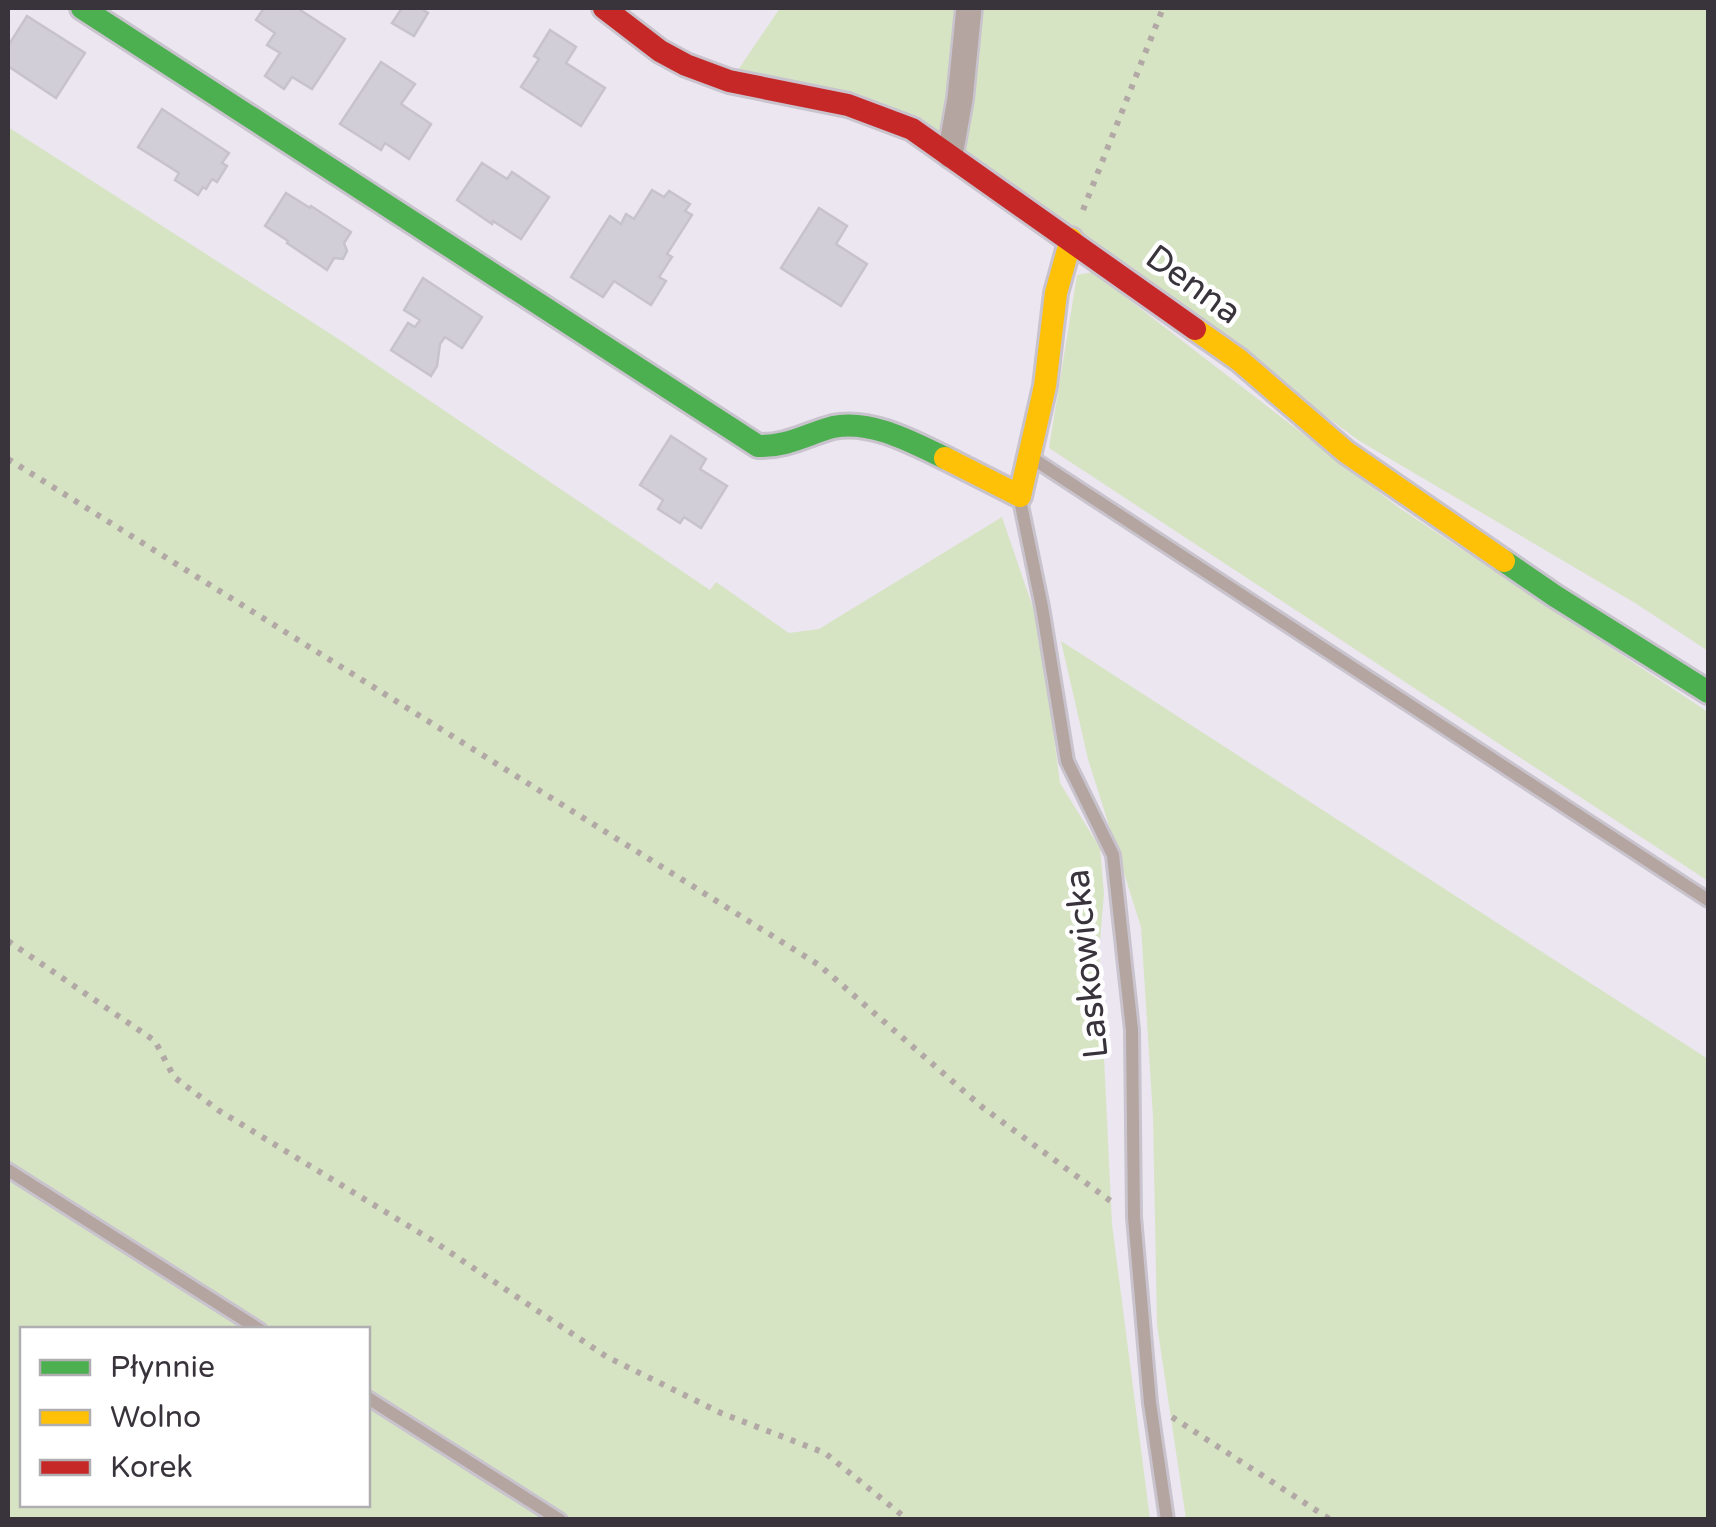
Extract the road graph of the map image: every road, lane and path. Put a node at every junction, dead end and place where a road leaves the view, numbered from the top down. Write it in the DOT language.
graph roads {
  1 [pos="82,8"];
  2 [pos="604,8"];
  3 [pos="969,8"];
  4 [pos="1163,8"];
  5 [pos="950,155"];
  6 [pos="1071,239"];
  7 [pos="1029,456"];
  8 [pos="8,458"];
  9 [pos="1020,496"];
  10 [pos="1708,692"];
  11 [pos="1708,900"];
  12 [pos="8,942"];
  13 [pos="8,1170"];
  14 [pos="1134,1217"];
  15 [pos="255,1327"];
  16 [pos="370,1399"];
  17 [pos="1150,1403"];
  18 [pos="560,1520"];
  19 [pos="908,1520"];
  20 [pos="1167,1520"];
  21 [pos="1331,1520"];
  1 -- 9 [label="street"];
  2 -- 5 [label="street, Denna"];
  3 -- 5 [label="street"];
  4 -- 6 [label="path"];
  5 -- 6 [label="street, Denna"];
  6 -- 7 [label="street, Laskowicka"];
  6 -- 10 [label="street, Denna"];
  7 -- 9 [label="street, Laskowicka"];
  7 -- 11 [label="lane"];
  8 -- 14 [label="path"];
  9 -- 14 [label="lane, Laskowicka"];
  12 -- 19 [label="path"];
  13 -- 15 [label="lane"];
  14 -- 17 [label="lane, Laskowicka"];
  16 -- 18 [label="lane"];
  17 -- 20 [label="lane, Laskowicka"];
  17 -- 21 [label="path"];
}
